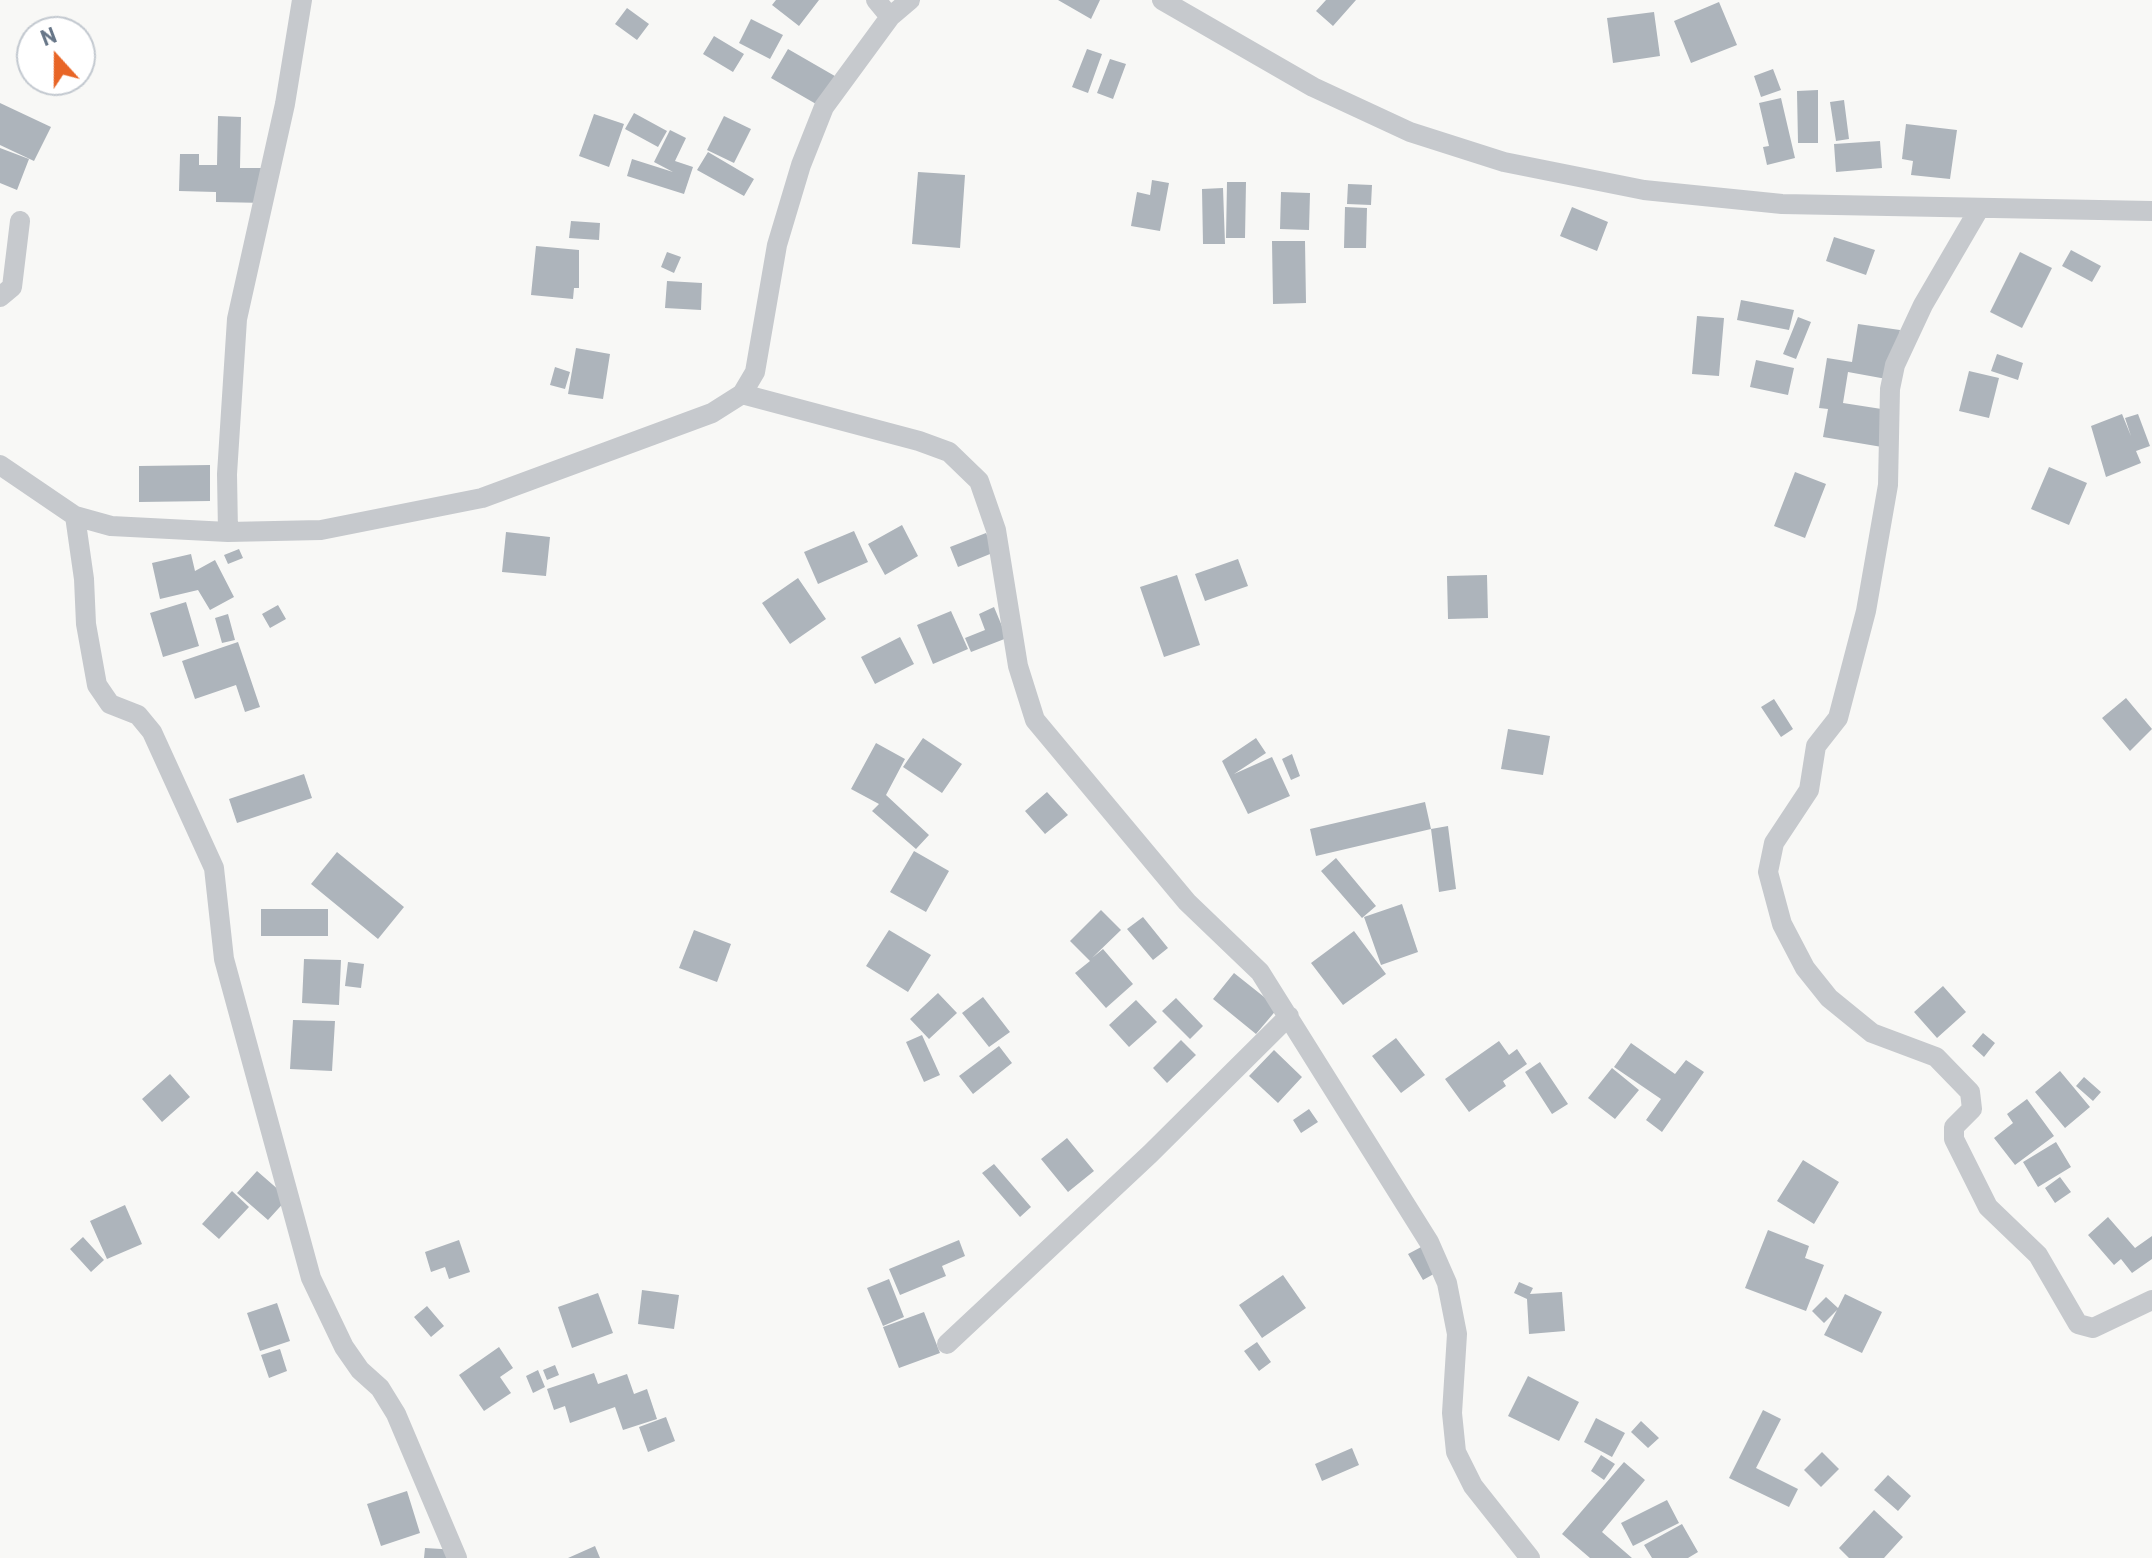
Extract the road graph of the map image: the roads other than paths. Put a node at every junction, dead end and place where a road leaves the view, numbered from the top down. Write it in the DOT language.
graph roads {
  1 [pos="302,0"];
  2 [pos="876,0"];
  3 [pos="910,0"];
  4 [pos="1162,0"];
  5 [pos="890,17"];
  6 [pos="1979,209"];
  7 [pos="2152,211"];
  8 [pos="20,221"];
  9 [pos="0,297"];
  10 [pos="742,394"];
  11 [pos="0,465"];
  12 [pos="75,516"];
  13 [pos="228,532"];
  14 [pos="1289,1016"];
  15 [pos="2152,1300"];
  16 [pos="947,1344"];
  17 [pos="457,1558"];
  18 [pos="1530,1558"];
  1 -- 13 [label="street"];
  2 -- 5 [label="street"];
  3 -- 5 [label="street"];
  4 -- 6 [label="street"];
  5 -- 10 [label="street"];
  6 -- 7 [label="street"];
  6 -- 15 [label="street"];
  8 -- 9 [label="street"];
  10 -- 13 [label="street"];
  10 -- 14 [label="street"];
  11 -- 12 [label="street"];
  12 -- 13 [label="street"];
  12 -- 17 [label="street"];
  14 -- 16 [label="street"];
  14 -- 18 [label="street"];
}
